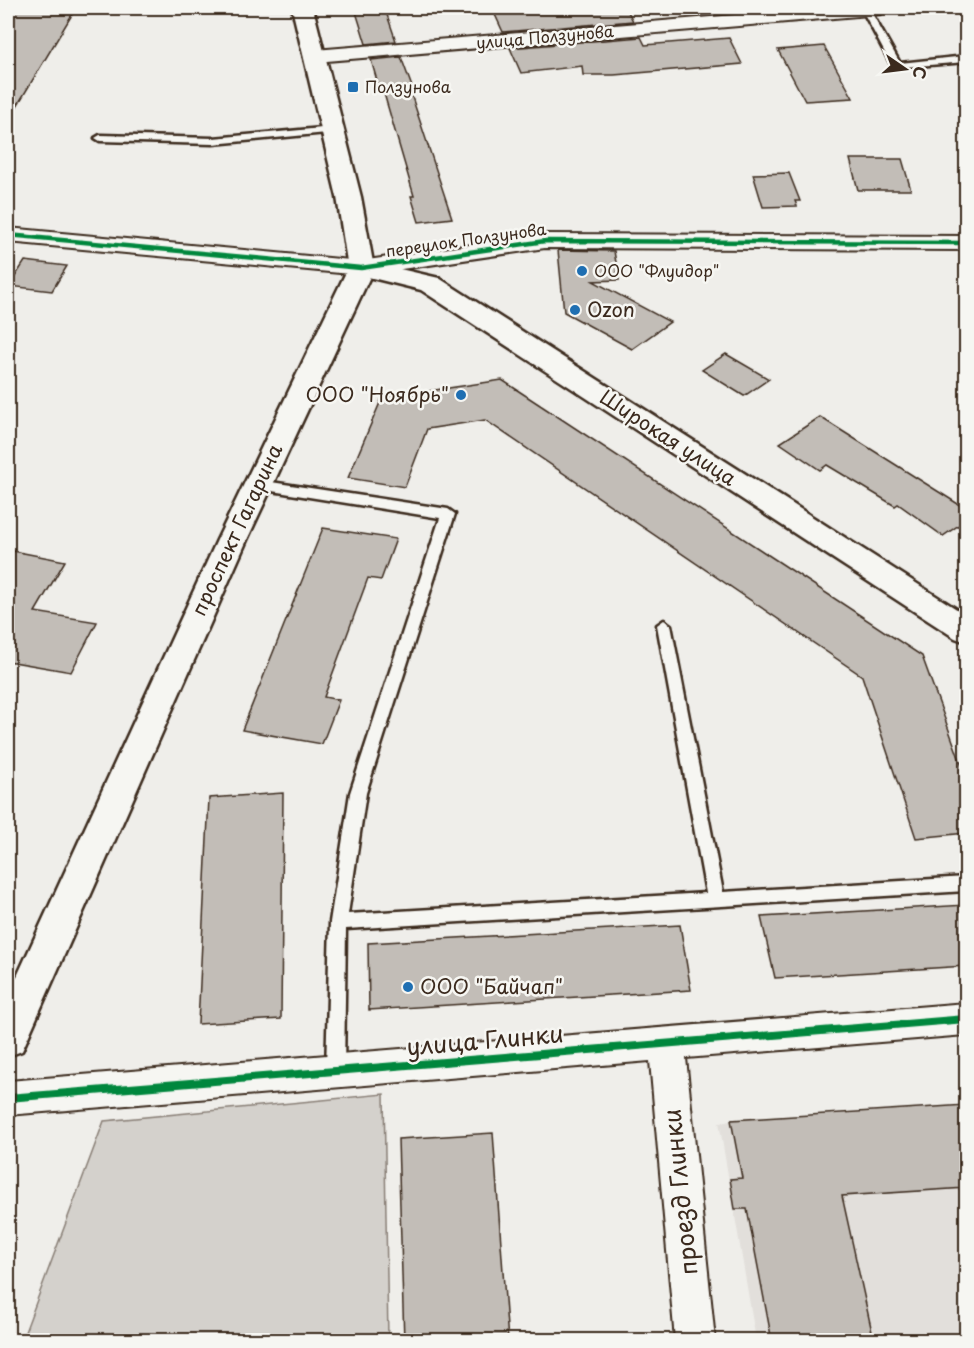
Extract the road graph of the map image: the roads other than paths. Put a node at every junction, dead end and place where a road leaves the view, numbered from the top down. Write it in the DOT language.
graph roads {
  1 [pos="302,8"];
  2 [pos="873,8"];
  3 [pos="315,56"];
  4 [pos="966,59"];
  5 [pos="333,130"];
  6 [pos="100,138"];
  7 [pos="8,235"];
  8 [pos="966,243"];
  9 [pos="361,268"];
  10 [pos="258,485"];
  11 [pos="664,625"];
  12 [pos="966,630"];
  13 [pos="966,884"];
  14 [pos="716,899"];
  15 [pos="338,922"];
  16 [pos="966,1019"];
  17 [pos="8,1038"];
  18 [pos="666,1044"];
  19 [pos="335,1071"];
  20 [pos="8,1098"];
  21 [pos="695,1341"];
  1 -- 3 [label="main road"];
  2 -- 3 [label="street, улица Ползунова"];
  2 -- 4 [label="lane"];
  3 -- 5 [label="main road"];
  5 -- 6 [label="lane"];
  5 -- 9 [label="main road"];
  7 -- 9 [label="street, переулок Ползунова"];
  8 -- 9 [label="street, переулок Ползунова"];
  9 -- 10 [label="main road, проспект Гагарина"];
  9 -- 12 [label="main road, Широкая улица"];
  10 -- 15 [label="lane"];
  10 -- 17 [label="main road, проспект Гагарина"];
  11 -- 14 [label="lane"];
  13 -- 14 [label="lane"];
  14 -- 15 [label="lane"];
  15 -- 19 [label="lane"];
  16 -- 18 [label="street, улица Глинки"];
  18 -- 19 [label="street, улица Глинки"];
  18 -- 21 [label="street, проезд Глинки"];
  19 -- 20 [label="street, улица Глинки"];
}
